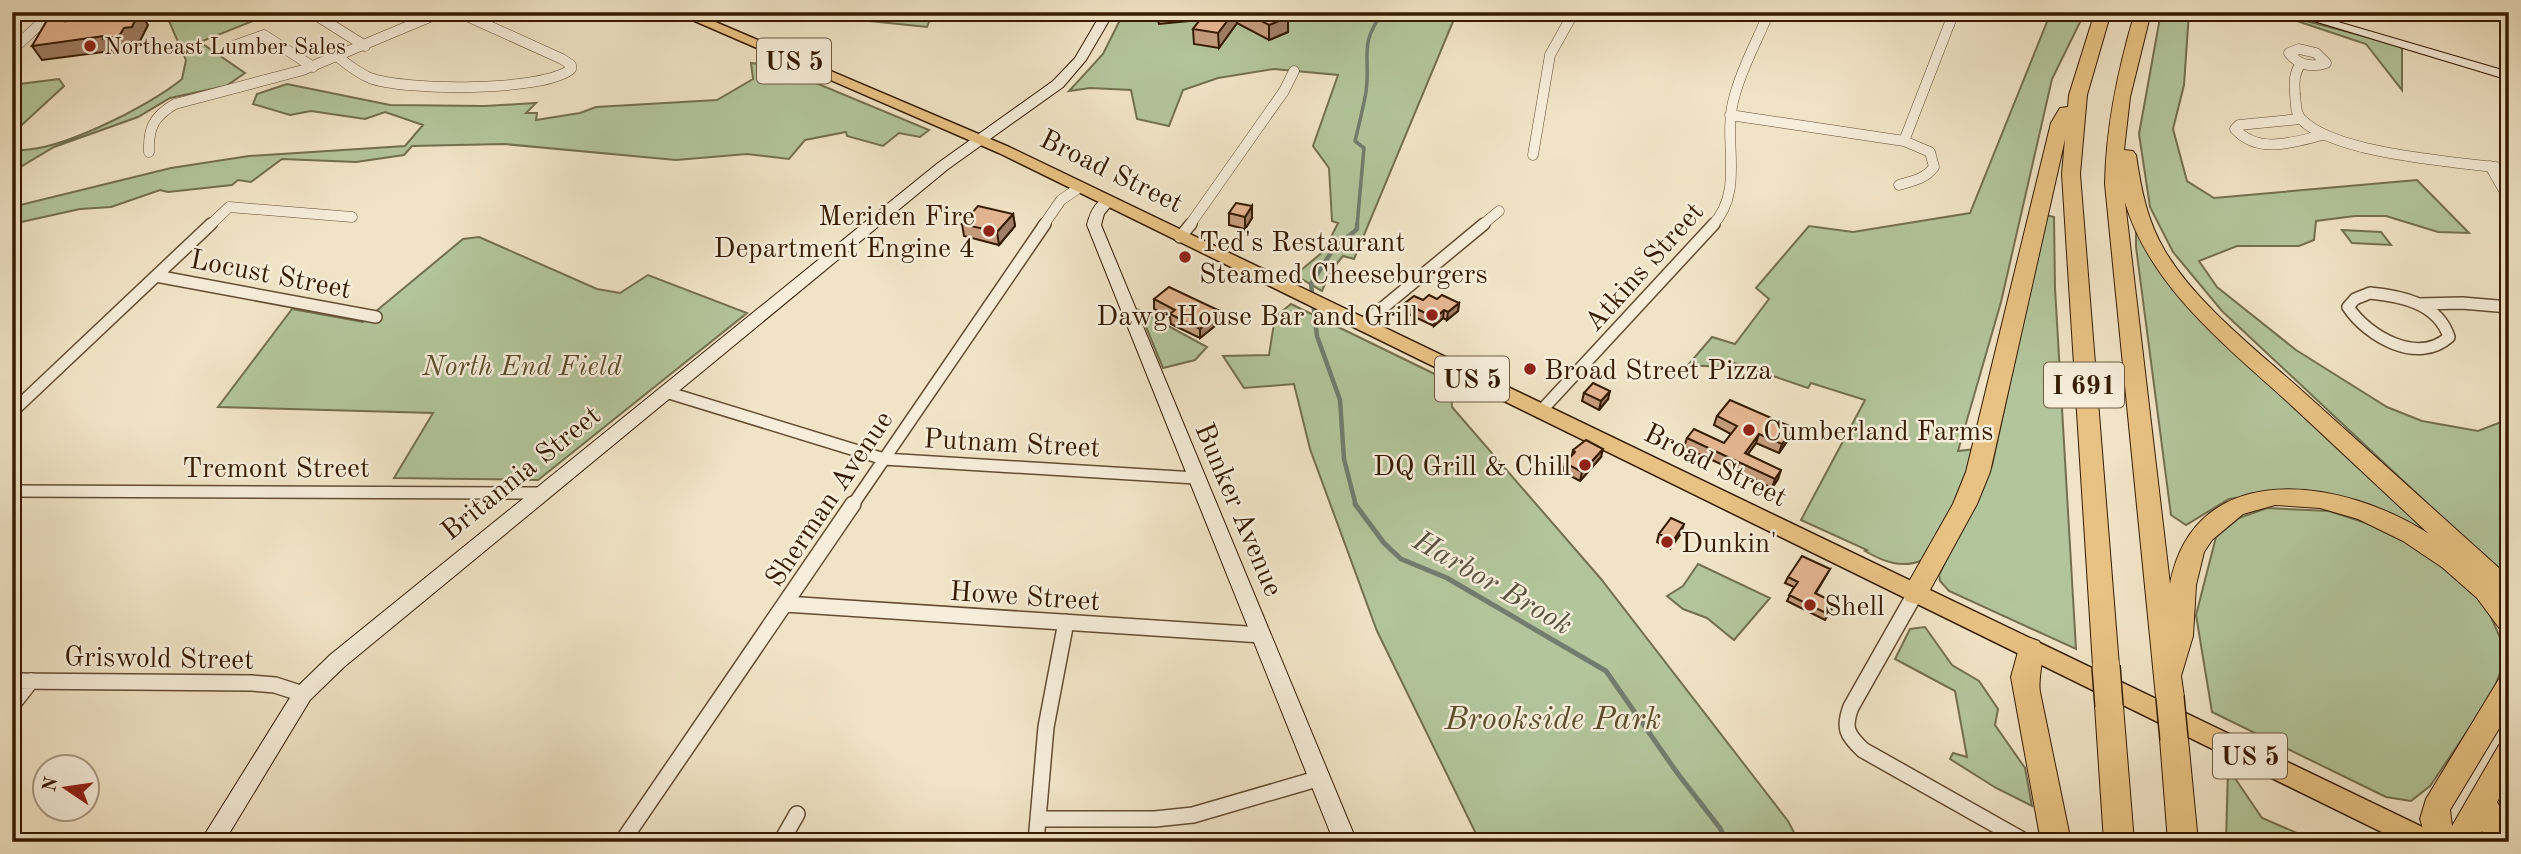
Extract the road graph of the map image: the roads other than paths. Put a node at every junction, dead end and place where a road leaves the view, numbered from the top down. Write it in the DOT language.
graph roads {
  1 [pos="53,12"];
  2 [pos="311,12"];
  3 [pos="442,12"];
  4 [pos="458,12"];
  5 [pos="680,12"];
  6 [pos="1108,12"];
  7 [pos="1574,12"];
  8 [pos="1769,12"];
  9 [pos="1954,12"];
  10 [pos="2103,12"];
  11 [pos="2143,12"];
  12 [pos="2290,12"];
  13 [pos="2498,12"];
  14 [pos="2509,14"];
  15 [pos="365,46"];
  16 [pos="228,48"];
  17 [pos="12,50"];
  18 [pos="338,57"];
  19 [pos="2301,63"];
  20 [pos="313,67"];
  21 [pos="1294,71"];
  22 [pos="2509,76"];
  23 [pos="2077,103"];
  24 [pos="1730,115"];
  25 [pos="2300,119"];
  26 [pos="2116,133"];
  27 [pos="2323,135"];
  28 [pos="980,138"];
  29 [pos="1904,141"];
  30 [pos="149,152"];
  31 [pos="1533,155"];
  32 [pos="2490,166"];
  33 [pos="2509,169"];
  34 [pos="1899,185"];
  35 [pos="1080,187"];
  36 [pos="2509,199"];
  37 [pos="1108,201"];
  38 [pos="1499,211"];
  39 [pos="352,217"];
  40 [pos="1180,237"];
  41 [pos="156,276"];
  42 [pos="2418,304"];
  43 [pos="2509,307"];
  44 [pos="376,317"];
  45 [pos="1362,325"];
  46 [pos="666,392"];
  47 [pos="12,412"];
  48 [pos="1540,412"];
  49 [pos="884,459"];
  50 [pos="1196,478"];
  51 [pos="12,491"];
  52 [pos="540,493"];
  53 [pos="2509,592"];
  54 [pos="1915,594"];
  55 [pos="785,604"];
  56 [pos="1066,622"];
  57 [pos="2509,622"];
  58 [pos="1262,635"];
  59 [pos="2030,649"];
  60 [pos="12,681"];
  61 [pos="31,681"];
  62 [pos="2168,687"];
  63 [pos="2509,687"];
  64 [pos="303,694"];
  65 [pos="12,705"];
  66 [pos="2509,754"];
  67 [pos="1320,778"];
  68 [pos="2482,802"];
  69 [pos="797,814"];
  70 [pos="1038,819"];
  71 [pos="211,842"];
  72 [pos="622,842"];
  73 [pos="781,842"];
  74 [pos="1036,842"];
  75 [pos="1346,842"];
  76 [pos="2026,842"];
  77 [pos="2056,842"];
  78 [pos="2119,842"];
  79 [pos="2183,842"];
  80 [pos="2428,842"];
  81 [pos="2442,842"];
  82 [pos="2457,842"];
  83 [pos="2503,842"];
  1 -- 17 [label="street"];
  2 -- 15 [label="street"];
  3 -- 15 [label="street"];
  4 -- 18 [label="street"];
  5 -- 28 [label="main road, US 5"];
  6 -- 28 [label="street, Britannia Street"];
  7 -- 31 [label="street"];
  8 -- 24 [label="street, Atkins Street"];
  9 -- 29 [label="street"];
  10 -- 23 [label="highway, I 691"];
  11 -- 26 [label="highway, I 691"];
  12 -- 22 [label="street"];
  13 -- 14 [label="street"];
  15 -- 18 [label="street"];
  16 -- 20 [label="street"];
  18 -- 20 [label="street"];
  19 -- 25 [label="street"];
  20 -- 30 [label="street"];
  21 -- 40 [label="street"];
  23 -- 54 [label="highway"];
  23 -- 78 [label="highway, I 691, bridge"];
  24 -- 29 [label="street"];
  24 -- 48 [label="street, Atkins Street"];
  25 -- 27 [label="street"];
  25 -- 27 [label="street"];
  26 -- 53 [label="highway"];
  26 -- 62 [label="highway, I 691"];
  27 -- 32 [label="street"];
  28 -- 35 [label="main road, Broad Street / US 5"];
  28 -- 46 [label="street, Britannia Street"];
  29 -- 34 [label="street"];
  32 -- 33 [label="street"];
  32 -- 36 [label="street"];
  35 -- 37 [label="main road, Broad Street / US 5"];
  35 -- 49 [label="street, Sherman Avenue"];
  37 -- 40 [label="main road, Broad Street / US 5"];
  37 -- 50 [label="street, Bunker Avenue"];
  38 -- 45 [label="street"];
  39 -- 41 [label="street"];
  40 -- 45 [label="main road, Broad Street / US 5"];
  41 -- 44 [label="street, Locust Street"];
  41 -- 47 [label="street"];
  42 -- 42 [label="street"];
  42 -- 43 [label="street"];
  45 -- 48 [label="main road, Broad Street / US 5"];
  46 -- 49 [label="street, Putnam Street"];
  46 -- 52 [label="street, Britannia Street"];
  48 -- 54 [label="main road, Broad Street / US 5"];
  49 -- 50 [label="street, Putnam Street"];
  49 -- 55 [label="street, Sherman Avenue"];
  50 -- 58 [label="street, Bunker Avenue"];
  51 -- 52 [label="street, Tremont Street"];
  52 -- 64 [label="street, Britannia Street"];
  54 -- 59 [label="main road, Broad Street / US 5"];
  54 -- 76 [label="street"];
  55 -- 56 [label="street, Howe Street"];
  55 -- 72 [label="street, Sherman Avenue"];
  56 -- 58 [label="street, Howe Street"];
  56 -- 70 [label="street"];
  57 -- 62 [label="highway"];
  58 -- 67 [label="street, Bunker Avenue"];
  59 -- 77 [label="highway"];
  59 -- 80 [label="main road, Broad Street / US 5"];
  60 -- 61 [label="street, Griswold Street"];
  61 -- 64 [label="street, Griswold Street"];
  61 -- 65 [label="street"];
  62 -- 79 [label="highway, I 691, bridge"];
  63 -- 81 [label="highway"];
  64 -- 71 [label="street, Britannia Street"];
  66 -- 68 [label="highway"];
  67 -- 70 [label="street"];
  67 -- 75 [label="street, Bunker Avenue"];
  68 -- 82 [label="highway"];
  68 -- 83 [label="highway"];
  69 -- 73 [label="street"];
  70 -- 74 [label="street"];
}
